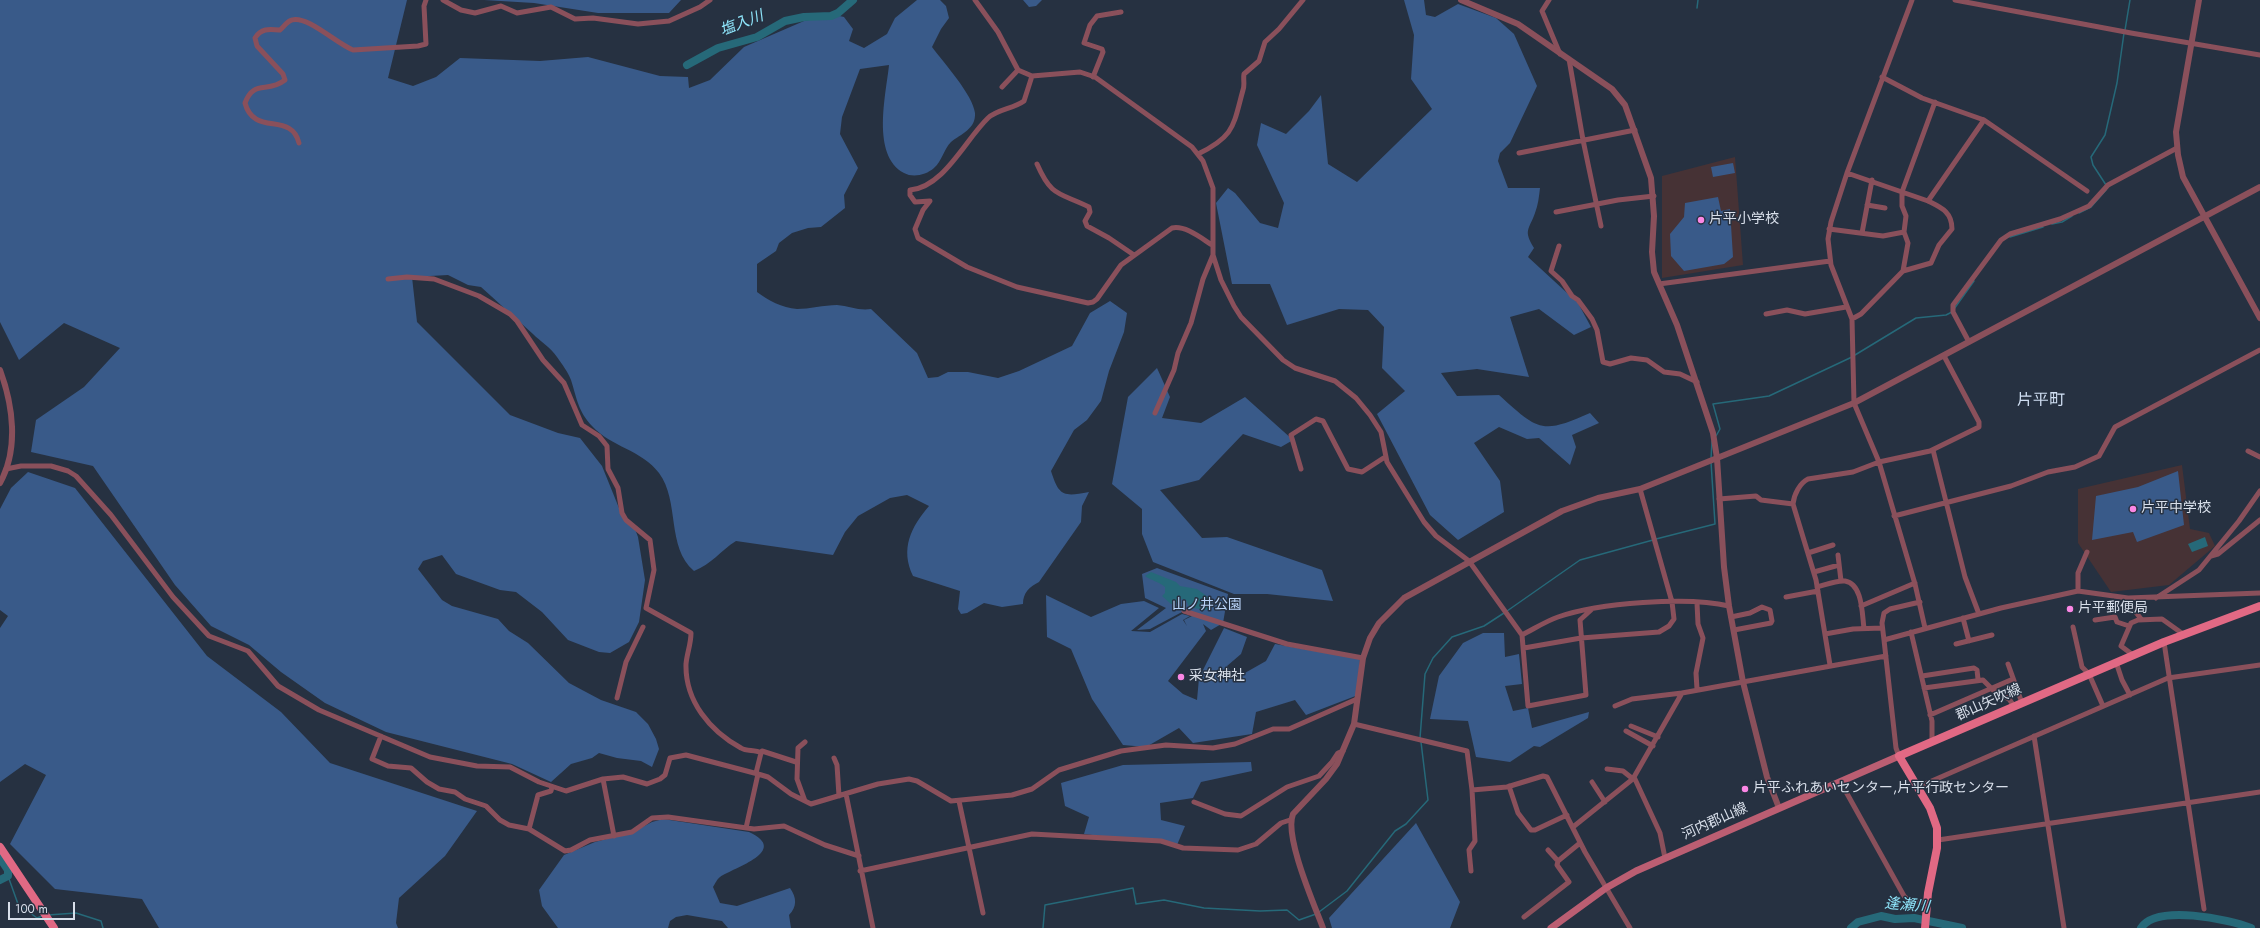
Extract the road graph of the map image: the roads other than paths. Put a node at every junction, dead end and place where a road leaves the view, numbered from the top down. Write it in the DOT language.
graph roads {
  1 [pos="426,0"];
  2 [pos="443,0"];
  3 [pos="710,0"];
  4 [pos="975,0"];
  5 [pos="1303,0"];
  6 [pos="1461,0"];
  7 [pos="1549,0"];
  8 [pos="1912,0"];
  9 [pos="1955,0"];
  10 [pos="2199,0"];
  11 [pos="1121,12"];
  12 [pos="2192,42"];
  13 [pos="1560,54"];
  14 [pos="2260,55"];
  15 [pos="1569,59"];
  16 [pos="1018,70"];
  17 [pos="1032,76"];
  18 [pos="1093,76"];
  19 [pos="1882,78"];
  20 [pos="1002,87"];
  21 [pos="1935,102"];
  22 [pos="1984,120"];
  23 [pos="1635,130"];
  24 [pos="1583,140"];
  25 [pos="299,143"];
  26 [pos="2177,148"];
  27 [pos="1519,153"];
  28 [pos="1198,154"];
  29 [pos="1038,164"];
  30 [pos="1847,173"];
  31 [pos="1872,180"];
  32 [pos="2260,187"];
  33 [pos="2088,191"];
  34 [pos="1902,192"];
  35 [pos="1654,196"];
  36 [pos="1928,202"];
  37 [pos="1596,203"];
  38 [pos="1867,205"];
  39 [pos="1885,208"];
  40 [pos="1556,212"];
  41 [pos="2204,216"];
  42 [pos="1601,226"];
  43 [pos="1829,229"];
  44 [pos="1904,232"];
  45 [pos="1862,233"];
  46 [pos="1212,245"];
  47 [pos="1559,246"];
  48 [pos="1134,255"];
  49 [pos="1213,256"];
  50 [pos="1830,260"];
  51 [pos="1903,271"];
  52 [pos="388,279"];
  53 [pos="1659,284"];
  54 [pos="1846,307"];
  55 [pos="1766,314"];
  56 [pos="2260,318"];
  57 [pos="1852,319"];
  58 [pos="1969,342"];
  59 [pos="2260,350"];
  60 [pos="1944,356"];
  61 [pos="0,370"];
  62 [pos="1697,382"];
  63 [pos="1854,403"];
  64 [pos="1155,413"];
  65 [pos="1933,450"];
  66 [pos="2248,451"];
  67 [pos="1385,457"];
  68 [pos="2260,457"];
  69 [pos="1717,458"];
  70 [pos="1879,462"];
  71 [pos="6,469"];
  72 [pos="1301,469"];
  73 [pos="0,483"];
  74 [pos="1640,489"];
  75 [pos="2260,491"];
  76 [pos="1719,499"];
  77 [pos="1946,502"];
  78 [pos="1793,504"];
  79 [pos="1894,516"];
  80 [pos="2260,520"];
  81 [pos="1833,545"];
  82 [pos="1808,552"];
  83 [pos="2087,552"];
  84 [pos="1838,555"];
  85 [pos="2211,556"];
  86 [pos="1469,561"];
  87 [pos="1839,566"];
  88 [pos="1814,572"];
  89 [pos="1841,581"];
  90 [pos="1915,583"];
  91 [pos="1818,589"];
  92 [pos="2078,590"];
  93 [pos="2260,593"];
  94 [pos="1786,597"];
  95 [pos="2128,598"];
  96 [pos="2156,598"];
  97 [pos="1672,602"];
  98 [pos="1920,602"];
  99 [pos="1697,603"];
  100 [pos="1729,606"];
  101 [pos="1861,606"];
  102 [pos="2260,606"];
  103 [pos="1591,610"];
  104 [pos="1184,611"];
  105 [pos="1979,614"];
  106 [pos="1731,617"];
  107 [pos="1963,618"];
  108 [pos="2141,619"];
  109 [pos="2095,620"];
  110 [pos="2128,626"];
  111 [pos="643,627"];
  112 [pos="2073,627"];
  113 [pos="1864,628"];
  114 [pos="1882,628"];
  115 [pos="1925,628"];
  116 [pos="1734,630"];
  117 [pos="1911,632"];
  118 [pos="1825,634"];
  119 [pos="2183,634"];
  120 [pos="1522,635"];
  121 [pos="1992,635"];
  122 [pos="1581,638"];
  123 [pos="1884,640"];
  124 [pos="1969,641"];
  125 [pos="2164,642"];
  126 [pos="1956,644"];
  127 [pos="1524,648"];
  128 [pos="2133,655"];
  129 [pos="1886,656"];
  130 [pos="1363,658"];
  131 [pos="2116,662"];
  132 [pos="2008,664"];
  133 [pos="1830,665"];
  134 [pos="2260,665"];
  135 [pos="2089,674"];
  136 [pos="1922,676"];
  137 [pos="2170,678"];
  138 [pos="1978,679"];
  139 [pos="2013,679"];
  140 [pos="1743,682"];
  141 [pos="1924,688"];
  142 [pos="1991,688"];
  143 [pos="1698,690"];
  144 [pos="1682,693"];
  145 [pos="2130,694"];
  146 [pos="617,698"];
  147 [pos="1357,699"];
  148 [pos="2018,705"];
  149 [pos="1615,706"];
  150 [pos="2103,706"];
  151 [pos="1930,715"];
  152 [pos="1354,724"];
  153 [pos="1631,726"];
  154 [pos="1626,731"];
  155 [pos="381,736"];
  156 [pos="2034,736"];
  157 [pos="1658,737"];
  158 [pos="805,742"];
  159 [pos="1932,742"];
  160 [pos="1653,746"];
  161 [pos="762,751"];
  162 [pos="1343,751"];
  163 [pos="1899,756"];
  164 [pos="834,758"];
  165 [pos="796,762"];
  166 [pos="1607,769"];
  167 [pos="757,773"];
  168 [pos="1634,778"];
  169 [pos="603,779"];
  170 [pos="1840,781"];
  171 [pos="1592,782"];
  172 [pos="1509,786"];
  173 [pos="552,787"];
  174 [pos="1918,787"];
  175 [pos="1472,790"];
  176 [pos="2260,792"];
  177 [pos="846,794"];
  178 [pos="839,796"];
  179 [pos="805,801"];
  180 [pos="959,801"];
  181 [pos="1194,802"];
  182 [pos="1605,802"];
  183 [pos="2188,803"];
  184 [pos="1779,808"];
  185 [pos="1567,815"];
  186 [pos="1290,820"];
  187 [pos="2047,824"];
  188 [pos="1573,827"];
  189 [pos="746,828"];
  190 [pos="530,829"];
  191 [pos="614,836"];
  192 [pos="1938,840"];
  193 [pos="1580,843"];
  194 [pos="0,847"];
  195 [pos="969,848"];
  196 [pos="1548,850"];
  197 [pos="859,856"];
  198 [pos="1665,858"];
  199 [pos="1558,861"];
  200 [pos="860,871"];
  201 [pos="1471,871"];
  202 [pos="1606,888"];
  203 [pos="1927,904"];
  204 [pos="2204,909"];
  205 [pos="983,913"];
  206 [pos="1524,917"];
  207 [pos="54,928"];
  208 [pos="873,928"];
  209 [pos="1323,928"];
  210 [pos="1552,928"];
  211 [pos="1630,928"];
  212 [pos="1925,928"];
  213 [pos="2064,928"];
  1 -- 25 [label="street"];
  2 -- 3 [label="street"];
  4 -- 16 [label="street"];
  5 -- 28 [label="street"];
  6 -- 13 [label="street"];
  7 -- 13 [label="street"];
  8 -- 19 [label="street"];
  9 -- 12 [label="street"];
  10 -- 12 [label="street"];
  11 -- 18 [label="street"];
  12 -- 14 [label="street"];
  12 -- 26 [label="street"];
  13 -- 15 [label="street"];
  15 -- 23 [label="street"];
  15 -- 24 [label="street"];
  16 -- 17 [label="street"];
  16 -- 20 [label="street"];
  17 -- 18 [label="street"];
  17 -- 48 [label="street"];
  18 -- 28 [label="street"];
  19 -- 21 [label="street"];
  19 -- 30 [label="street"];
  21 -- 22 [label="street"];
  21 -- 34 [label="street"];
  22 -- 33 [label="street"];
  22 -- 36 [label="street"];
  23 -- 24 [label="street"];
  23 -- 35 [label="street"];
  24 -- 27 [label="street"];
  24 -- 37 [label="street"];
  26 -- 41 [label="street"];
  26 -- 58 [label="street"];
  28 -- 46 [label="street"];
  29 -- 48 [label="street"];
  30 -- 31 [label="street"];
  30 -- 43 [label="street"];
  31 -- 34 [label="street"];
  31 -- 38 [label="street"];
  32 -- 41 [label="street"];
  34 -- 36 [label="street"];
  34 -- 44 [label="street"];
  35 -- 37 [label="street"];
  35 -- 53 [label="street"];
  36 -- 51 [label="street"];
  37 -- 40 [label="street"];
  37 -- 42 [label="street"];
  38 -- 39 [label="street"];
  38 -- 45 [label="street"];
  41 -- 56 [label="street"];
  41 -- 58 [label="street"];
  43 -- 45 [label="street"];
  43 -- 50 [label="street"];
  44 -- 45 [label="street"];
  44 -- 51 [label="street"];
  46 -- 48 [label="street"];
  46 -- 49 [label="street"];
  47 -- 62 [label="street"];
  49 -- 64 [label="street"];
  49 -- 67 [label="street"];
  50 -- 53 [label="street"];
  50 -- 54 [label="street"];
  51 -- 57 [label="street"];
  52 -- 167 [label="street"];
  53 -- 62 [label="street"];
  54 -- 55 [label="street"];
  54 -- 57 [label="street"];
  57 -- 63 [label="street"];
  58 -- 60 [label="street"];
  59 -- 77 [label="street"];
  60 -- 63 [label="street"];
  60 -- 65 [label="street"];
  61 -- 71 [label="street"];
  62 -- 69 [label="street"];
  63 -- 69 [label="street"];
  63 -- 70 [label="street"];
  65 -- 70 [label="street"];
  65 -- 77 [label="street"];
  66 -- 68 [label="street"];
  67 -- 72 [label="street"];
  67 -- 86 [label="street"];
  69 -- 74 [label="street"];
  69 -- 76 [label="street"];
  70 -- 78 [label="street"];
  70 -- 79 [label="street"];
  71 -- 73 [label="street"];
  71 -- 155 [label="street"];
  74 -- 86 [label="street"];
  74 -- 97 [label="street"];
  75 -- 85 [label="street"];
  76 -- 78 [label="street"];
  76 -- 100 [label="street"];
  77 -- 79 [label="street"];
  77 -- 105 [label="street"];
  78 -- 82 [label="street"];
  79 -- 90 [label="street"];
  80 -- 85 [label="street"];
  81 -- 82 [label="street"];
  82 -- 88 [label="street"];
  83 -- 92 [label="street"];
  84 -- 87 [label="street"];
  85 -- 96 [label="street"];
  86 -- 120 [label="street"];
  86 -- 130 [label="street"];
  87 -- 88 [label="street"];
  87 -- 89 [label="street"];
  88 -- 91 [label="street"];
  89 -- 91 [label="street"];
  89 -- 101 [label="street"];
  90 -- 98 [label="street"];
  90 -- 101 [label="street"];
  91 -- 94 [label="street"];
  91 -- 118 [label="street"];
  92 -- 95 [label="street"];
  92 -- 105 [label="street"];
  93 -- 96 [label="street"];
  95 -- 96 [label="street"];
  95 -- 108 [label="street"];
  97 -- 99 [label="street"];
  97 -- 103 [label="street"];
  97 -- 122 [label="street"];
  98 -- 114 [label="street"];
  98 -- 115 [label="street"];
  99 -- 100 [label="street"];
  99 -- 143 [label="street"];
  100 -- 106 [label="street"];
  101 -- 113 [label="street"];
  102 -- 119 [label="main road, 郡山矢吹線"];
  103 -- 120 [label="street"];
  103 -- 122 [label="street"];
  104 -- 130 [label="street"];
  105 -- 107 [label="street"];
  106 -- 116 [label="street"];
  106 -- 116 [label="street"];
  107 -- 115 [label="street"];
  107 -- 124 [label="street"];
  108 -- 110 [label="street"];
  108 -- 119 [label="street"];
  109 -- 110 [label="street"];
  110 -- 128 [label="street"];
  111 -- 146 [label="street"];
  112 -- 135 [label="street"];
  113 -- 114 [label="street"];
  113 -- 118 [label="street"];
  114 -- 123 [label="street"];
  115 -- 117 [label="street"];
  116 -- 140 [label="street"];
  117 -- 123 [label="street"];
  117 -- 136 [label="street"];
  118 -- 133 [label="street"];
  119 -- 125 [label="main road, 郡山矢吹線"];
  120 -- 127 [label="street"];
  121 -- 124 [label="street"];
  122 -- 127 [label="street"];
  122 -- 127 [label="street"];
  123 -- 129 [label="street"];
  124 -- 126 [label="street"];
  125 -- 128 [label="main road, 郡山矢吹線"];
  125 -- 137 [label="street"];
  128 -- 131 [label="main road, 郡山矢吹線"];
  129 -- 133 [label="street"];
  129 -- 163 [label="street"];
  130 -- 147 [label="street"];
  131 -- 135 [label="main road, 郡山矢吹線"];
  131 -- 145 [label="street"];
  132 -- 139 [label="street"];
  133 -- 140 [label="street"];
  134 -- 137 [label="street"];
  135 -- 148 [label="main road, 郡山矢吹線"];
  135 -- 150 [label="street"];
  136 -- 138 [label="street"];
  136 -- 141 [label="street"];
  137 -- 145 [label="street"];
  137 -- 183 [label="street"];
  138 -- 141 [label="street"];
  138 -- 142 [label="street"];
  139 -- 142 [label="street"];
  139 -- 148 [label="street"];
  140 -- 143 [label="street"];
  140 -- 184 [label="street"];
  141 -- 151 [label="street"];
  142 -- 148 [label="street"];
  142 -- 151 [label="street"];
  143 -- 144 [label="street"];
  144 -- 149 [label="street"];
  144 -- 157 [label="street"];
  145 -- 150 [label="street"];
  147 -- 152 [label="street"];
  147 -- 180 [label="street"];
  148 -- 159 [label="main road, 郡山矢吹線"];
  150 -- 156 [label="street"];
  151 -- 159 [label="street"];
  152 -- 162 [label="street"];
  152 -- 175 [label="street"];
  153 -- 157 [label="street"];
  154 -- 160 [label="street"];
  155 -- 173 [label="street"];
  155 -- 190 [label="street"];
  156 -- 174 [label="street"];
  156 -- 187 [label="street"];
  157 -- 160 [label="street"];
  158 -- 165 [label="street"];
  159 -- 163 [label="main road, 郡山矢吹線"];
  160 -- 168 [label="street"];
  161 -- 165 [label="street"];
  162 -- 181 [label="street"];
  162 -- 186 [label="street"];
  163 -- 170 [label="main road, 河内郡山線"];
  163 -- 174 [label="main road"];
  164 -- 178 [label="street"];
  165 -- 179 [label="street"];
  166 -- 168 [label="street"];
  167 -- 169 [label="street"];
  167 -- 179 [label="street"];
  167 -- 189 [label="street"];
  168 -- 182 [label="street"];
  168 -- 198 [label="street"];
  169 -- 173 [label="street"];
  169 -- 191 [label="street"];
  170 -- 184 [label="main road, 河内郡山線"];
  170 -- 203 [label="street"];
  171 -- 182 [label="street"];
  172 -- 175 [label="street"];
  172 -- 185 [label="street"];
  172 -- 185 [label="street"];
  173 -- 190 [label="street"];
  174 -- 192 [label="main road"];
  175 -- 201 [label="street"];
  176 -- 183 [label="street"];
  177 -- 178 [label="street"];
  177 -- 180 [label="street"];
  177 -- 197 [label="street"];
  178 -- 179 [label="street"];
  180 -- 195 [label="street"];
  182 -- 188 [label="street"];
  183 -- 187 [label="street"];
  183 -- 204 [label="street"];
  184 -- 198 [label="main road, 河内郡山線"];
  185 -- 188 [label="street"];
  186 -- 195 [label="street"];
  186 -- 209 [label="street"];
  187 -- 192 [label="street"];
  187 -- 213 [label="street"];
  188 -- 193 [label="street"];
  189 -- 191 [label="street"];
  189 -- 197 [label="street"];
  190 -- 191 [label="street"];
  192 -- 203 [label="main road"];
  193 -- 199 [label="street"];
  193 -- 202 [label="street"];
  194 -- 207 [label="main road"];
  195 -- 200 [label="street"];
  195 -- 205 [label="street"];
  196 -- 199 [label="street"];
  197 -- 200 [label="street"];
  198 -- 202 [label="main road, 河内郡山線"];
  199 -- 206 [label="street"];
  200 -- 208 [label="street"];
  202 -- 210 [label="main road, 河内郡山線"];
  202 -- 211 [label="street"];
  203 -- 212 [label="main road"];
}
